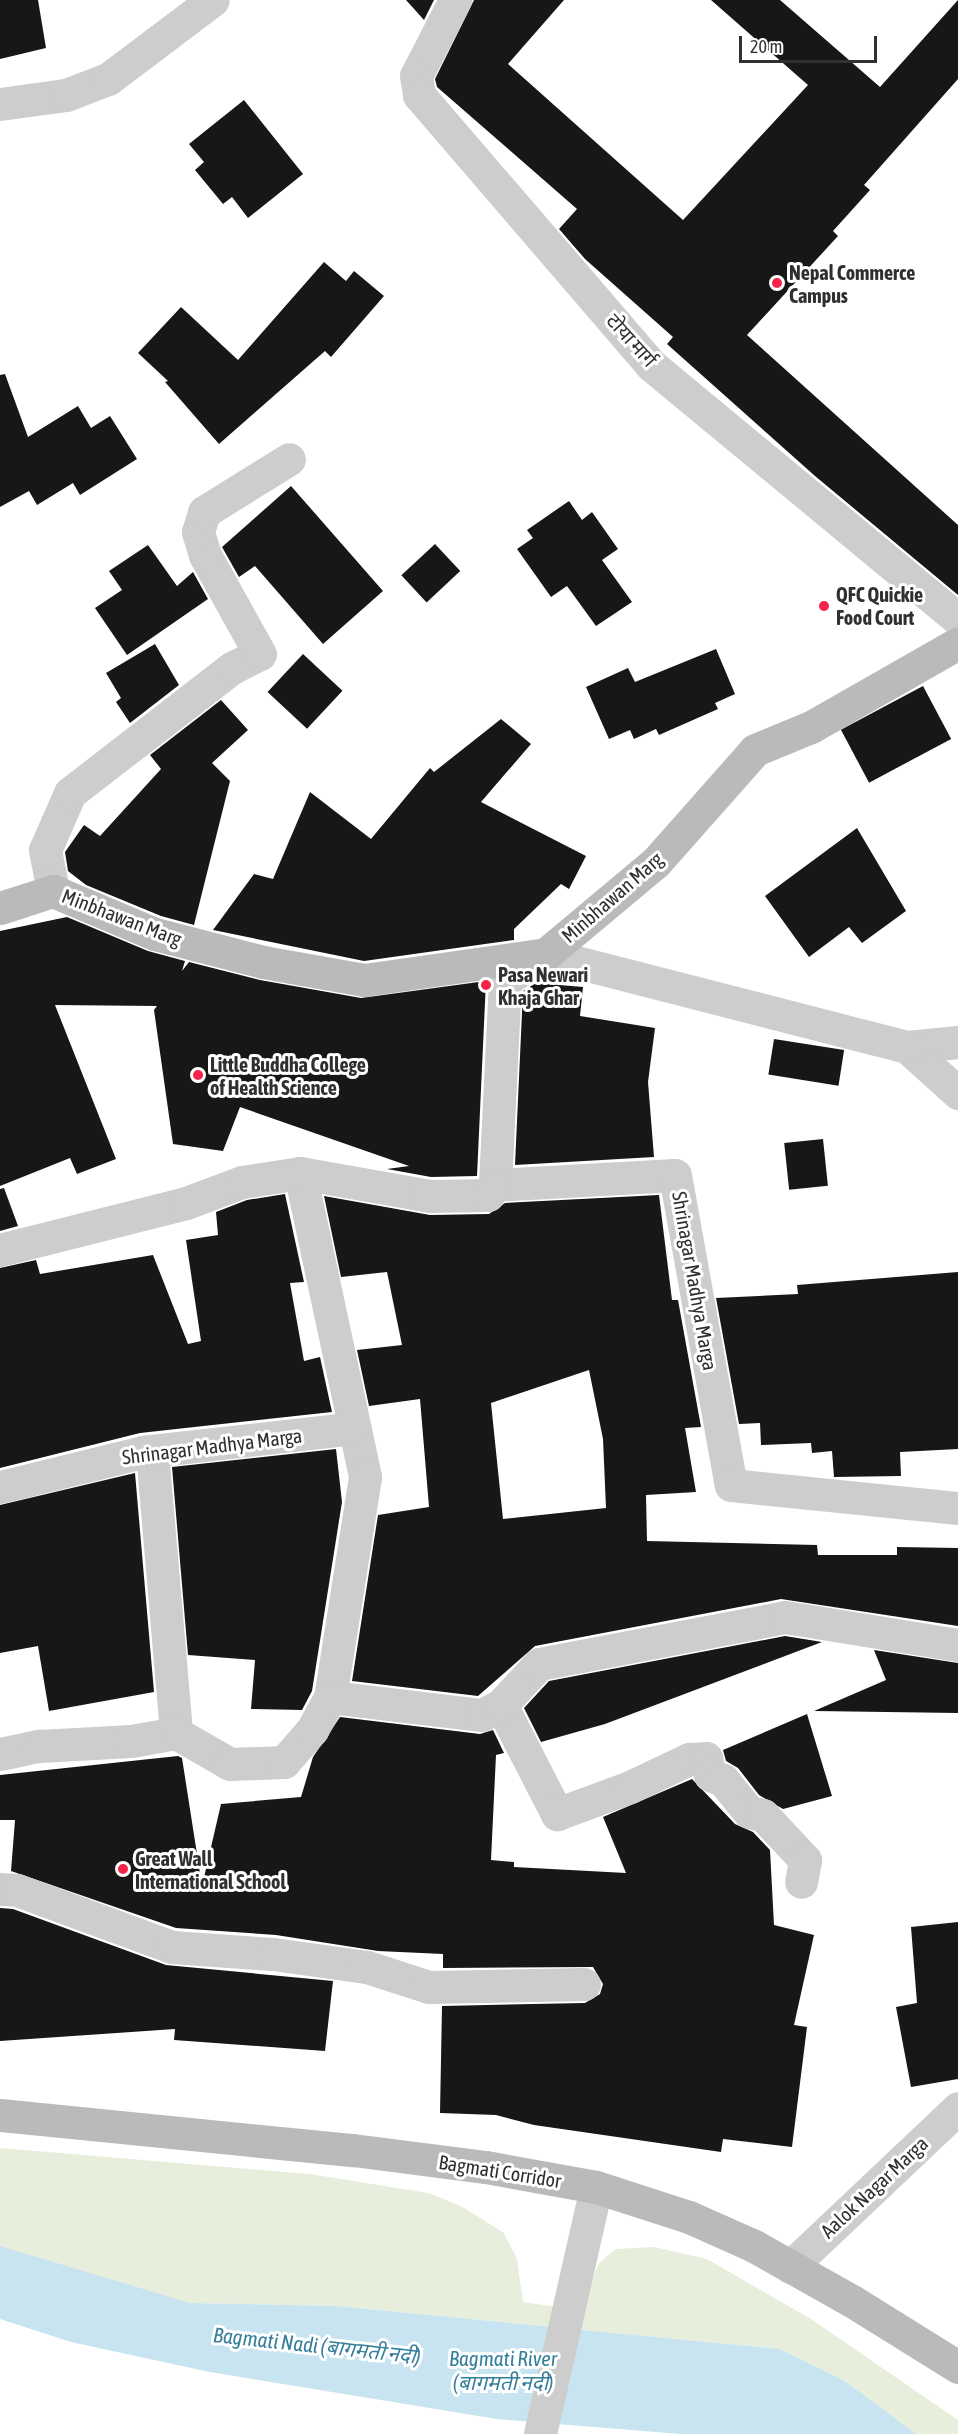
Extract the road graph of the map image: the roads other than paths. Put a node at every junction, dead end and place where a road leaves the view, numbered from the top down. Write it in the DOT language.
graph roads {
  1 [pos="213,0"];
  2 [pos="455,0"];
  3 [pos="0,104"];
  4 [pos="289,459"];
  5 [pos="958,619"];
  6 [pos="958,643"];
  7 [pos="53,891"];
  8 [pos="0,908"];
  9 [pos="546,954"];
  10 [pos="958,1042"];
  11 [pos="908,1047"];
  12 [pos="958,1093"];
  13 [pos="300,1173"];
  14 [pos="495,1185"];
  15 [pos="0,1250"];
  16 [pos="356,1428"];
  17 [pos="152,1452"];
  18 [pos="0,1487"];
  19 [pos="958,1508"];
  20 [pos="958,1645"];
  21 [pos="330,1697"];
  22 [pos="501,1705"];
  23 [pos="176,1733"];
  24 [pos="0,1754"];
  25 [pos="801,1882"];
  26 [pos="0,1890"];
  27 [pos="584,1984"];
  28 [pos="958,2108"];
  29 [pos="0,2115"];
  30 [pos="596,2187"];
  31 [pos="790,2267"];
  32 [pos="958,2367"];
  33 [pos="540,2434"];
  1 -- 3 [label="street"];
  2 -- 5 [label="street, टोया मार्ग"];
  4 -- 7 [label="street"];
  6 -- 9 [label="street, Minbhawan Marg"];
  7 -- 8 [label="street, Minbhawan Marg"];
  7 -- 9 [label="street, Minbhawan Marg"];
  9 -- 11 [label="street"];
  9 -- 14 [label="street"];
  10 -- 11 [label="street"];
  11 -- 12 [label="street"];
  13 -- 14 [label="street"];
  13 -- 15 [label="street"];
  13 -- 16 [label="street"];
  14 -- 19 [label="street, Shrinagar Madhya Marga"];
  16 -- 17 [label="street, Shrinagar Madhya Marga"];
  16 -- 21 [label="street"];
  17 -- 18 [label="street, Shrinagar Madhya Marga"];
  17 -- 23 [label="street"];
  20 -- 22 [label="street"];
  21 -- 22 [label="street"];
  21 -- 23 [label="street"];
  22 -- 25 [label="street"];
  23 -- 24 [label="street"];
  26 -- 27 [label="street"];
  28 -- 31 [label="street, Aalok Nagar Marga"];
  29 -- 30 [label="street, Bagmati Corridor"];
  30 -- 31 [label="street, Bagmati Corridor"];
  30 -- 33 [label="street"];
  31 -- 32 [label="street, Bagmati Corridor"];
}
